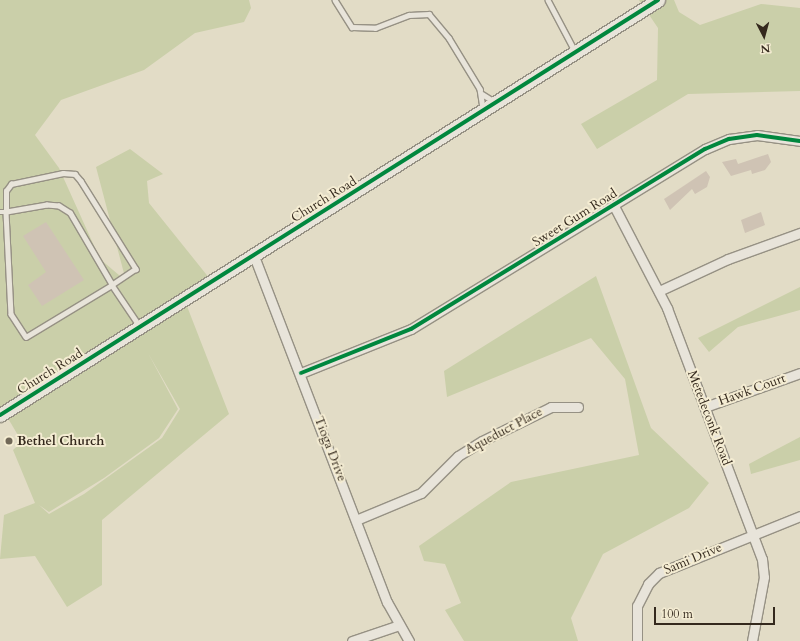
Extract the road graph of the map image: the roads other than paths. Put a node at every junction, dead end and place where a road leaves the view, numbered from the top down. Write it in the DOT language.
graph roads {
  1 [pos="335,0"];
  2 [pos="548,0"];
  3 [pos="658,0"];
  4 [pos="575,51"];
  5 [pos="482,94"];
  6 [pos="496,102"];
  7 [pos="483,111"];
  8 [pos="800,141"];
  9 [pos="614,206"];
  10 [pos="3,212"];
  11 [pos="800,233"];
  12 [pos="254,256"];
  13 [pos="112,285"];
  14 [pos="659,291"];
  15 [pos="140,326"];
  16 [pos="301,373"];
  17 [pos="800,373"];
  18 [pos="578,407"];
  19 [pos="705,408"];
  20 [pos="0,415"];
  21 [pos="800,516"];
  22 [pos="356,520"];
  23 [pos="753,534"];
  24 [pos="399,625"];
  25 [pos="352,641"];
  26 [pos="409,641"];
  27 [pos="637,641"];
  28 [pos="752,641"];
  1 -- 5 [label="lane"];
  2 -- 4 [label="lane"];
  3 -- 4 [label="street, Church Road"];
  4 -- 6 [label="street, Church Road"];
  5 -- 6 [label="lane"];
  5 -- 7 [label="lane"];
  6 -- 7 [label="street, Church Road"];
  7 -- 12 [label="street, Church Road"];
  8 -- 9 [label="street, Sweet Gum Road"];
  9 -- 14 [label="street, Metedeconk Road"];
  9 -- 16 [label="street, Sweet Gum Road"];
  10 -- 13 [label="lane"];
  10 -- 13 [label="lane"];
  10 -- 13 [label="lane"];
  11 -- 14 [label="street"];
  12 -- 15 [label="street, Church Road"];
  12 -- 16 [label="street, Tioga Drive"];
  13 -- 15 [label="lane"];
  14 -- 19 [label="street, Metedeconk Road"];
  15 -- 20 [label="street, Church Road"];
  16 -- 22 [label="street, Tioga Drive"];
  17 -- 19 [label="street, Hawk Court"];
  18 -- 22 [label="street, Aqueduct Place"];
  19 -- 23 [label="street, Metedeconk Road"];
  21 -- 23 [label="street, Sami Drive"];
  22 -- 24 [label="street, Tioga Drive"];
  23 -- 27 [label="street, Sami Drive"];
  23 -- 28 [label="street, Metedeconk Road"];
  24 -- 25 [label="street"];
  24 -- 26 [label="street, Tioga Drive"];
}
